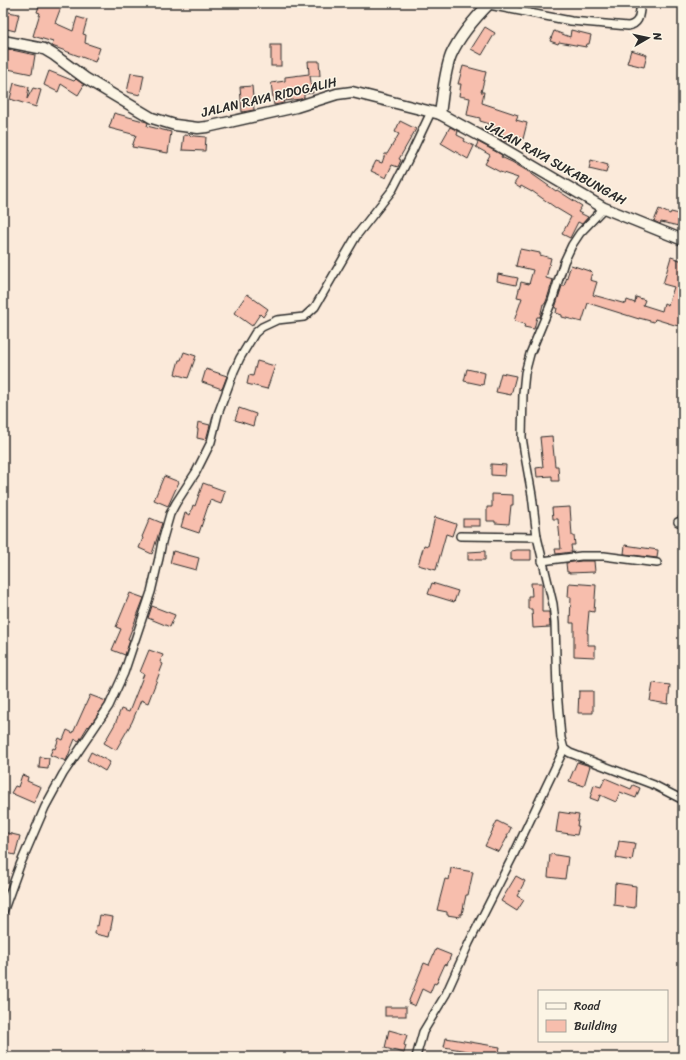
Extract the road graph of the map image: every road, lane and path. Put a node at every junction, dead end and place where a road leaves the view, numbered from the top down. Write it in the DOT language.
graph roads {
  1 [pos="641,3"];
  2 [pos="490,4"];
  3 [pos="3,41"];
  4 [pos="436,113"];
  5 [pos="604,208"];
  6 [pos="683,240"];
  7 [pos="460,536"];
  8 [pos="537,537"];
  9 [pos="542,561"];
  10 [pos="657,564"];
  11 [pos="564,749"];
  12 [pos="683,800"];
  13 [pos="3,912"];
  14 [pos="416,1057"];
  1 -- 2 [label="street"];
  2 -- 4 [label="street"];
  3 -- 4 [label="street, JALAN RAYA RIDOGALIH"];
  4 -- 5 [label="street, JALAN RAYA SUKABUNGAH"];
  4 -- 13 [label="street"];
  5 -- 6 [label="street, JALAN RAYA SUKABUNGAH"];
  5 -- 8 [label="street"];
  7 -- 8 [label="street"];
  8 -- 9 [label="street"];
  9 -- 10 [label="street"];
  9 -- 11 [label="street"];
  11 -- 12 [label="street"];
  11 -- 14 [label="street"];
}
